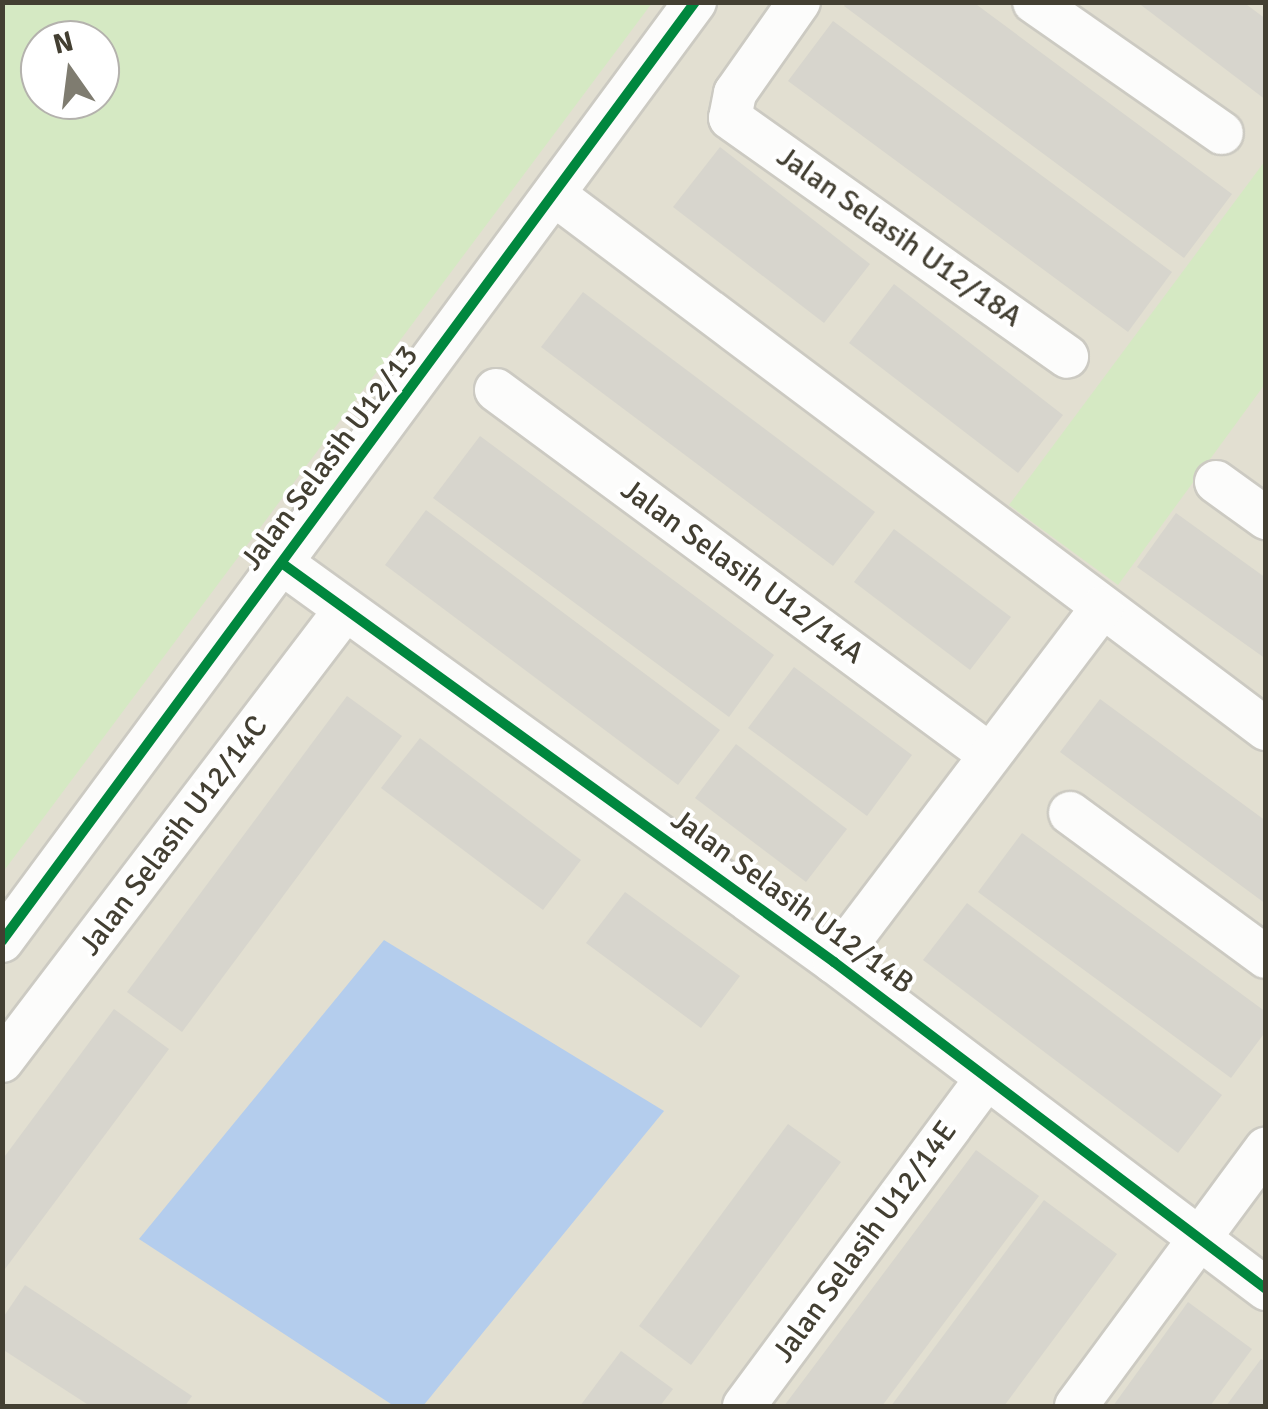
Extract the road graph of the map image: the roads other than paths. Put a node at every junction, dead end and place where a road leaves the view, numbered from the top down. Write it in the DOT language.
graph roads {
  1 [pos="695,2"];
  2 [pos="799,2"];
  3 [pos="1034,2"];
  4 [pos="1222,133"];
  5 [pos="556,196"];
  6 [pos="1067,356"];
  7 [pos="496,390"];
  8 [pos="1216,482"];
  9 [pos="1266,518"];
  10 [pos="283,564"];
  11 [pos="1102,608"];
  12 [pos="345,610"];
  13 [pos="1266,728"];
  14 [pos="989,754"];
  15 [pos="1070,813"];
  16 [pos="2,941"];
  17 [pos="1266,957"];
  18 [pos="834,962"];
  19 [pos="2,1062"];
  20 [pos="987,1078"];
  21 [pos="1266,1148"];
  22 [pos="1201,1240"];
  23 [pos="1266,1289"];
  24 [pos="744,1406"];
  25 [pos="1076,1406"];
  1 -- 5 [label="street, Jalan Selasih U12/13"];
  2 -- 6 [label="street, Jalan Selasih U12/18A"];
  3 -- 4 [label="street"];
  5 -- 10 [label="street, Jalan Selasih U12/13"];
  5 -- 11 [label="street"];
  7 -- 14 [label="street, Jalan Selasih U12/14A"];
  8 -- 9 [label="street"];
  10 -- 12 [label="street, Jalan Selasih U12/14B"];
  10 -- 16 [label="street, Jalan Selasih U12/13"];
  11 -- 13 [label="street"];
  11 -- 14 [label="street"];
  12 -- 18 [label="street, Jalan Selasih U12/14B"];
  12 -- 19 [label="street, Jalan Selasih U12/14C"];
  14 -- 18 [label="street"];
  15 -- 17 [label="street"];
  18 -- 20 [label="street, Jalan Selasih U12/14B"];
  20 -- 22 [label="street, Jalan Selasih U12/14B"];
  20 -- 24 [label="street, Jalan Selasih U12/14E"];
  21 -- 22 [label="street"];
  22 -- 23 [label="street, Jalan Selasih U12/14B"];
  22 -- 25 [label="street"];
}
